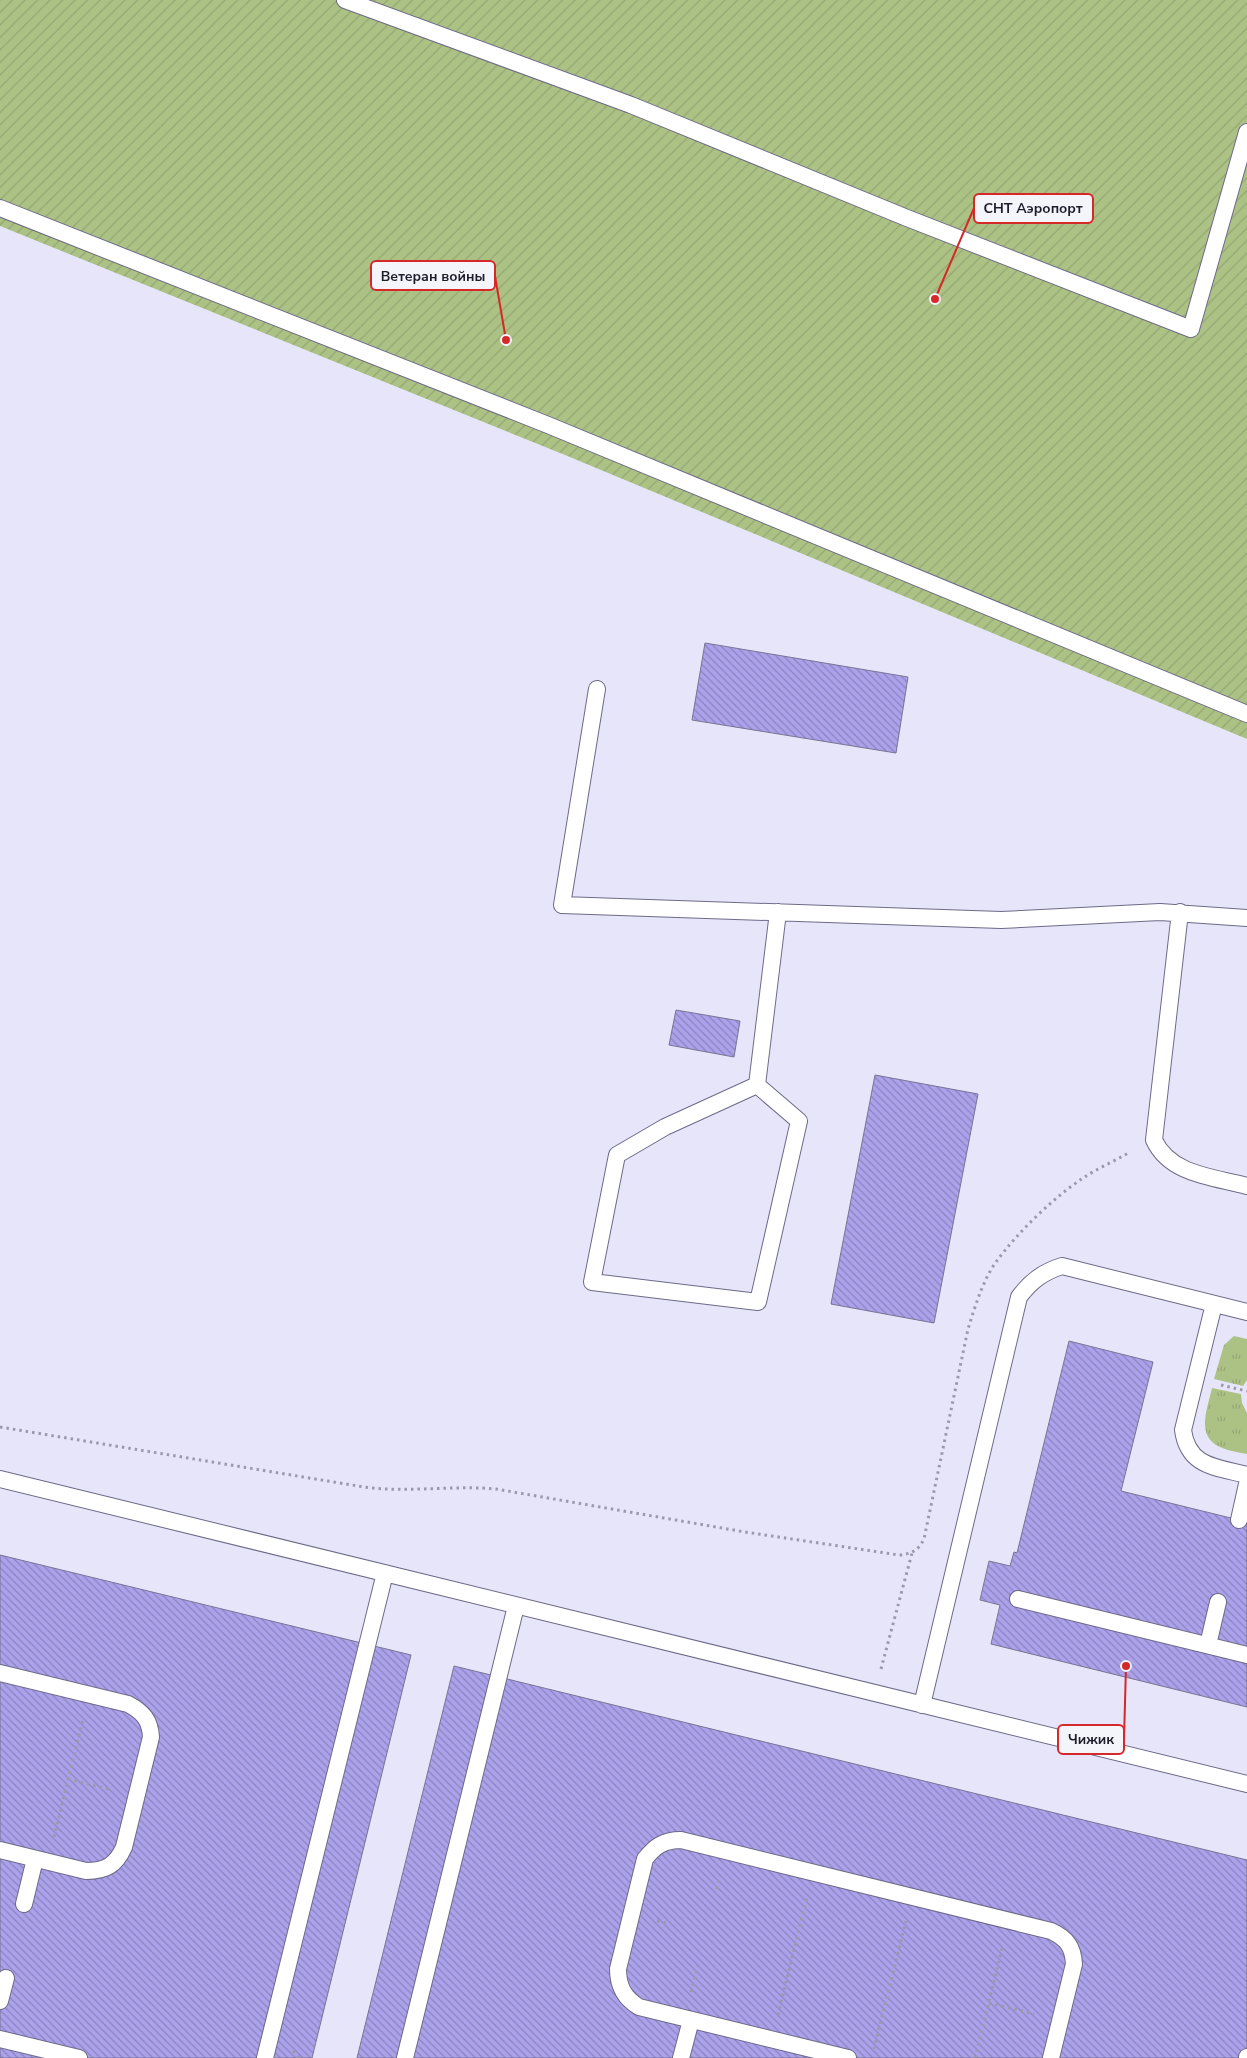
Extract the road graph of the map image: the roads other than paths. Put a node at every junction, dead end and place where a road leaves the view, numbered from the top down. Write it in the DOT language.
graph roads {
  1 [pos="345,0"];
  2 [pos="1247,132"];
  3 [pos="0,208"];
  4 [pos="597,689"];
  5 [pos="1247,714"];
  6 [pos="778,912"];
  7 [pos="1180,912"];
  8 [pos="1247,918"];
  9 [pos="757,1086"];
  10 [pos="1247,1186"];
  11 [pos="1214,1304"];
  12 [pos="1247,1312"];
  13 [pos="1247,1475"];
  14 [pos="0,1479"];
  15 [pos="1247,1484"];
  16 [pos="1238,1520"];
  17 [pos="385,1573"];
  18 [pos="1018,1599"];
  19 [pos="1218,1602"];
  20 [pos="516,1606"];
  21 [pos="1208,1645"];
  22 [pos="1247,1655"];
  23 [pos="0,1673"];
  24 [pos="922,1705"];
  25 [pos="1247,1784"];
  26 [pos="0,1850"];
  27 [pos="41,1860"];
  28 [pos="24,1904"];
  29 [pos="6,1978"];
  30 [pos="0,2001"];
  31 [pos="691,2020"];
  32 [pos="0,2039"];
  33 [pos="79,2058"];
  34 [pos="265,2058"];
  35 [pos="405,2058"];
  36 [pos="681,2058"];
  37 [pos="848,2058"];
  38 [pos="1051,2058"];
  1 -- 2 [label="lane"];
  3 -- 5 [label="lane"];
  4 -- 6 [label="lane"];
  6 -- 7 [label="lane"];
  6 -- 9 [label="lane"];
  7 -- 8 [label="lane"];
  7 -- 10 [label="lane"];
  9 -- 9 [label="lane"];
  11 -- 12 [label="lane"];
  11 -- 13 [label="lane"];
  11 -- 24 [label="lane"];
  14 -- 17 [label="lane"];
  15 -- 16 [label="lane"];
  17 -- 20 [label="lane"];
  17 -- 34 [label="lane"];
  18 -- 21 [label="lane"];
  19 -- 21 [label="lane"];
  20 -- 24 [label="lane"];
  20 -- 35 [label="lane"];
  21 -- 22 [label="lane"];
  23 -- 27 [label="lane"];
  24 -- 25 [label="lane"];
  26 -- 27 [label="lane"];
  27 -- 28 [label="lane"];
  29 -- 30 [label="lane"];
  31 -- 36 [label="lane"];
  31 -- 37 [label="lane"];
  31 -- 38 [label="lane"];
  32 -- 33 [label="lane"];
}
